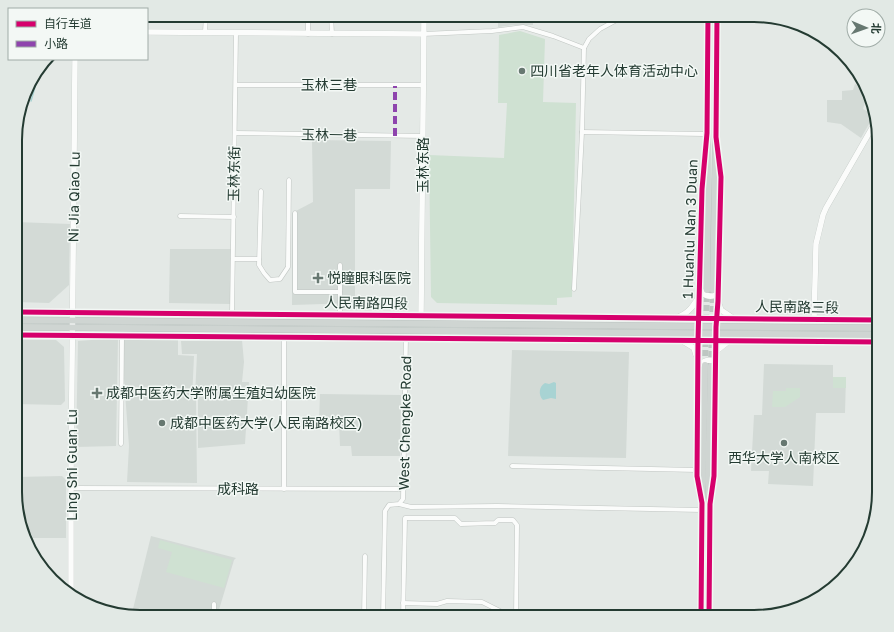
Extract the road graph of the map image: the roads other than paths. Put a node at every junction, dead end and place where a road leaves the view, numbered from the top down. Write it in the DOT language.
graph roads {
  1 [pos="206,22"];
  2 [pos="308,22"];
  3 [pos="332,22"];
  4 [pos="424,22"];
  5 [pos="613,22"];
  6 [pos="708,22"];
  7 [pos="717,22"];
  8 [pos="148,32"];
  9 [pos="205,32"];
  10 [pos="236,33"];
  11 [pos="308,34"];
  12 [pos="332,34"];
  13 [pos="424,34"];
  14 [pos="584,48"];
  15 [pos="76,60"];
  16 [pos="236,85"];
  17 [pos="423,86"];
  18 [pos="872,129"];
  19 [pos="582,132"];
  20 [pos="235,133"];
  21 [pos="705,134"];
  22 [pos="423,136"];
  23 [pos="289,180"];
  24 [pos="262,191"];
  25 [pos="295,213"];
  26 [pos="180,216"];
  27 [pos="234,217"];
  28 [pos="233,259"];
  29 [pos="260,259"];
  30 [pos="340,264"];
  31 [pos="700,288"];
  32 [pos="574,289"];
  33 [pos="713,290"];
  34 [pos="340,292"];
  35 [pos="700,295"];
  36 [pos="718,301"];
  37 [pos="22,312"];
  38 [pos="73,312"];
  39 [pos="232,314"];
  40 [pos="340,315"];
  41 [pos="421,316"];
  42 [pos="676,318"];
  43 [pos="699,319"];
  44 [pos="716,319"];
  45 [pos="735,319"];
  46 [pos="22,320"];
  47 [pos="73,320"];
  48 [pos="814,320"];
  49 [pos="872,320"];
  50 [pos="22,327"];
  51 [pos="73,327"];
  52 [pos="872,328"];
  53 [pos="699,330"];
  54 [pos="716,330"];
  55 [pos="22,335"];
  56 [pos="73,335"];
  57 [pos="872,335"];
  58 [pos="122,336"];
  59 [pos="284,337"];
  60 [pos="406,338"];
  61 [pos="682,341"];
  62 [pos="698,341"];
  63 [pos="716,341"];
  64 [pos="728,341"];
  65 [pos="872,342"];
  66 [pos="716,352"];
  67 [pos="698,364"];
  68 [pos="710,364"];
  69 [pos="121,444"];
  70 [pos="512,466"];
  71 [pos="697,470"];
  72 [pos="71,488"];
  73 [pos="284,489"];
  74 [pos="404,489"];
  75 [pos="399,504"];
  76 [pos="702,506"];
  77 [pos="365,556"];
  78 [pos="71,588"];
  79 [pos="403,603"];
  80 [pos="214,604"];
  81 [pos="214,610"];
  82 [pos="364,610"];
  83 [pos="383,610"];
  84 [pos="403,610"];
  85 [pos="498,610"];
  86 [pos="516,610"];
  87 [pos="701,610"];
  88 [pos="709,610"];
  1 -- 9 [label="street"];
  2 -- 11 [label="street"];
  3 -- 12 [label="street"];
  4 -- 13 [label="street, 玉林东路"];
  5 -- 14 [label="street"];
  6 -- 21 [label="main road"];
  7 -- 33 [label="main road"];
  8 -- 9 [label="street"];
  9 -- 10 [label="street"];
  10 -- 11 [label="street"];
  10 -- 16 [label="street, 玉林东街"];
  11 -- 12 [label="street"];
  12 -- 13 [label="street"];
  13 -- 14 [label="street"];
  13 -- 17 [label="street, 玉林东路"];
  14 -- 19 [label="street"];
  15 -- 38 [label="street, Ni Jia Qiao Lu"];
  16 -- 17 [label="street, 玉林三巷"];
  16 -- 20 [label="street, 玉林东街"];
  17 -- 22 [label="street, 玉林东路"];
  18 -- 48 [label="street"];
  19 -- 21 [label="street"];
  19 -- 32 [label="street"];
  20 -- 22 [label="street, 玉林一巷"];
  20 -- 27 [label="street, 玉林东街"];
  21 -- 31 [label="street, 1 Huanlu Nan 3 Duan"];
  21 -- 33 [label="main road"];
  22 -- 41 [label="street, 玉林东路"];
  23 -- 29 [label="street"];
  24 -- 29 [label="street"];
  25 -- 34 [label="street"];
  26 -- 27 [label="street"];
  27 -- 28 [label="street, 玉林东街"];
  28 -- 29 [label="street"];
  28 -- 39 [label="street, 玉林东街"];
  30 -- 34 [label="street"];
  31 -- 33 [label="street"];
  31 -- 35 [label="street, 1 Huanlu Nan 3 Duan"];
  33 -- 36 [label="street"];
  34 -- 40 [label="street"];
  35 -- 42 [label="street"];
  35 -- 43 [label="street, 1 Huanlu Nan 3 Duan"];
  36 -- 44 [label="street"];
  36 -- 45 [label="street"];
  37 -- 38 [label="street, 人民南路四段"];
  38 -- 39 [label="street, 人民南路四段"];
  38 -- 47 [label="street, Ni Jia Qiao Lu"];
  39 -- 40 [label="street, 人民南路四段"];
  40 -- 41 [label="street, 人民南路四段"];
  41 -- 42 [label="street, 人民南路四段"];
  42 -- 43 [label="street, 人民南路四段"];
  43 -- 44 [label="street, 人民南路四段"];
  43 -- 53 [label="street, 1 Huanlu Nan 3 Duan"];
  44 -- 45 [label="street, 人民南路三段"];
  44 -- 54 [label="street"];
  45 -- 48 [label="street, 人民南路三段"];
  46 -- 47 [label="main road"];
  47 -- 51 [label="street, Ni Jia Qiao Lu"];
  47 -- 53 [label="main road"];
  48 -- 49 [label="street, 人民南路三段"];
  50 -- 51 [label="main road"];
  51 -- 53 [label="main road"];
  51 -- 56 [label="street, Ni Jia Qiao Lu"];
  52 -- 54 [label="main road"];
  53 -- 54 [label="main road"];
  53 -- 62 [label="street, 1 Huanlu Nan 3 Duan"];
  54 -- 57 [label="main road"];
  54 -- 63 [label="street"];
  55 -- 56 [label="street"];
  56 -- 58 [label="street"];
  56 -- 72 [label="street, Ling Shi Guan Lu"];
  58 -- 59 [label="street"];
  58 -- 69 [label="street"];
  59 -- 60 [label="street"];
  59 -- 73 [label="street"];
  60 -- 61 [label="street"];
  60 -- 74 [label="street, West Chengke Road"];
  61 -- 62 [label="street"];
  61 -- 67 [label="street"];
  62 -- 63 [label="street"];
  62 -- 67 [label="street, 1 Huanlu Nan 3 Duan"];
  63 -- 64 [label="street"];
  63 -- 66 [label="street"];
  64 -- 65 [label="street"];
  64 -- 66 [label="street"];
  66 -- 68 [label="street"];
  67 -- 68 [label="street"];
  67 -- 71 [label="street, 1 Huanlu Nan 3 Duan"];
  68 -- 76 [label="main road"];
  68 -- 88 [label="main road"];
  70 -- 71 [label="street"];
  71 -- 76 [label="street, 1 Huanlu Nan 3 Duan"];
  72 -- 73 [label="street, 成科路"];
  72 -- 78 [label="street, Ling Shi Guan Lu"];
  73 -- 74 [label="street, 成科路"];
  74 -- 75 [label="street, West Chengke Road"];
  75 -- 76 [label="street"];
  75 -- 83 [label="street, West Chengke Road"];
  76 -- 87 [label="main road"];
  77 -- 82 [label="street"];
  79 -- 84 [label="street"];
  79 -- 85 [label="street"];
  79 -- 86 [label="street"];
  80 -- 81 [label="street"];
}
